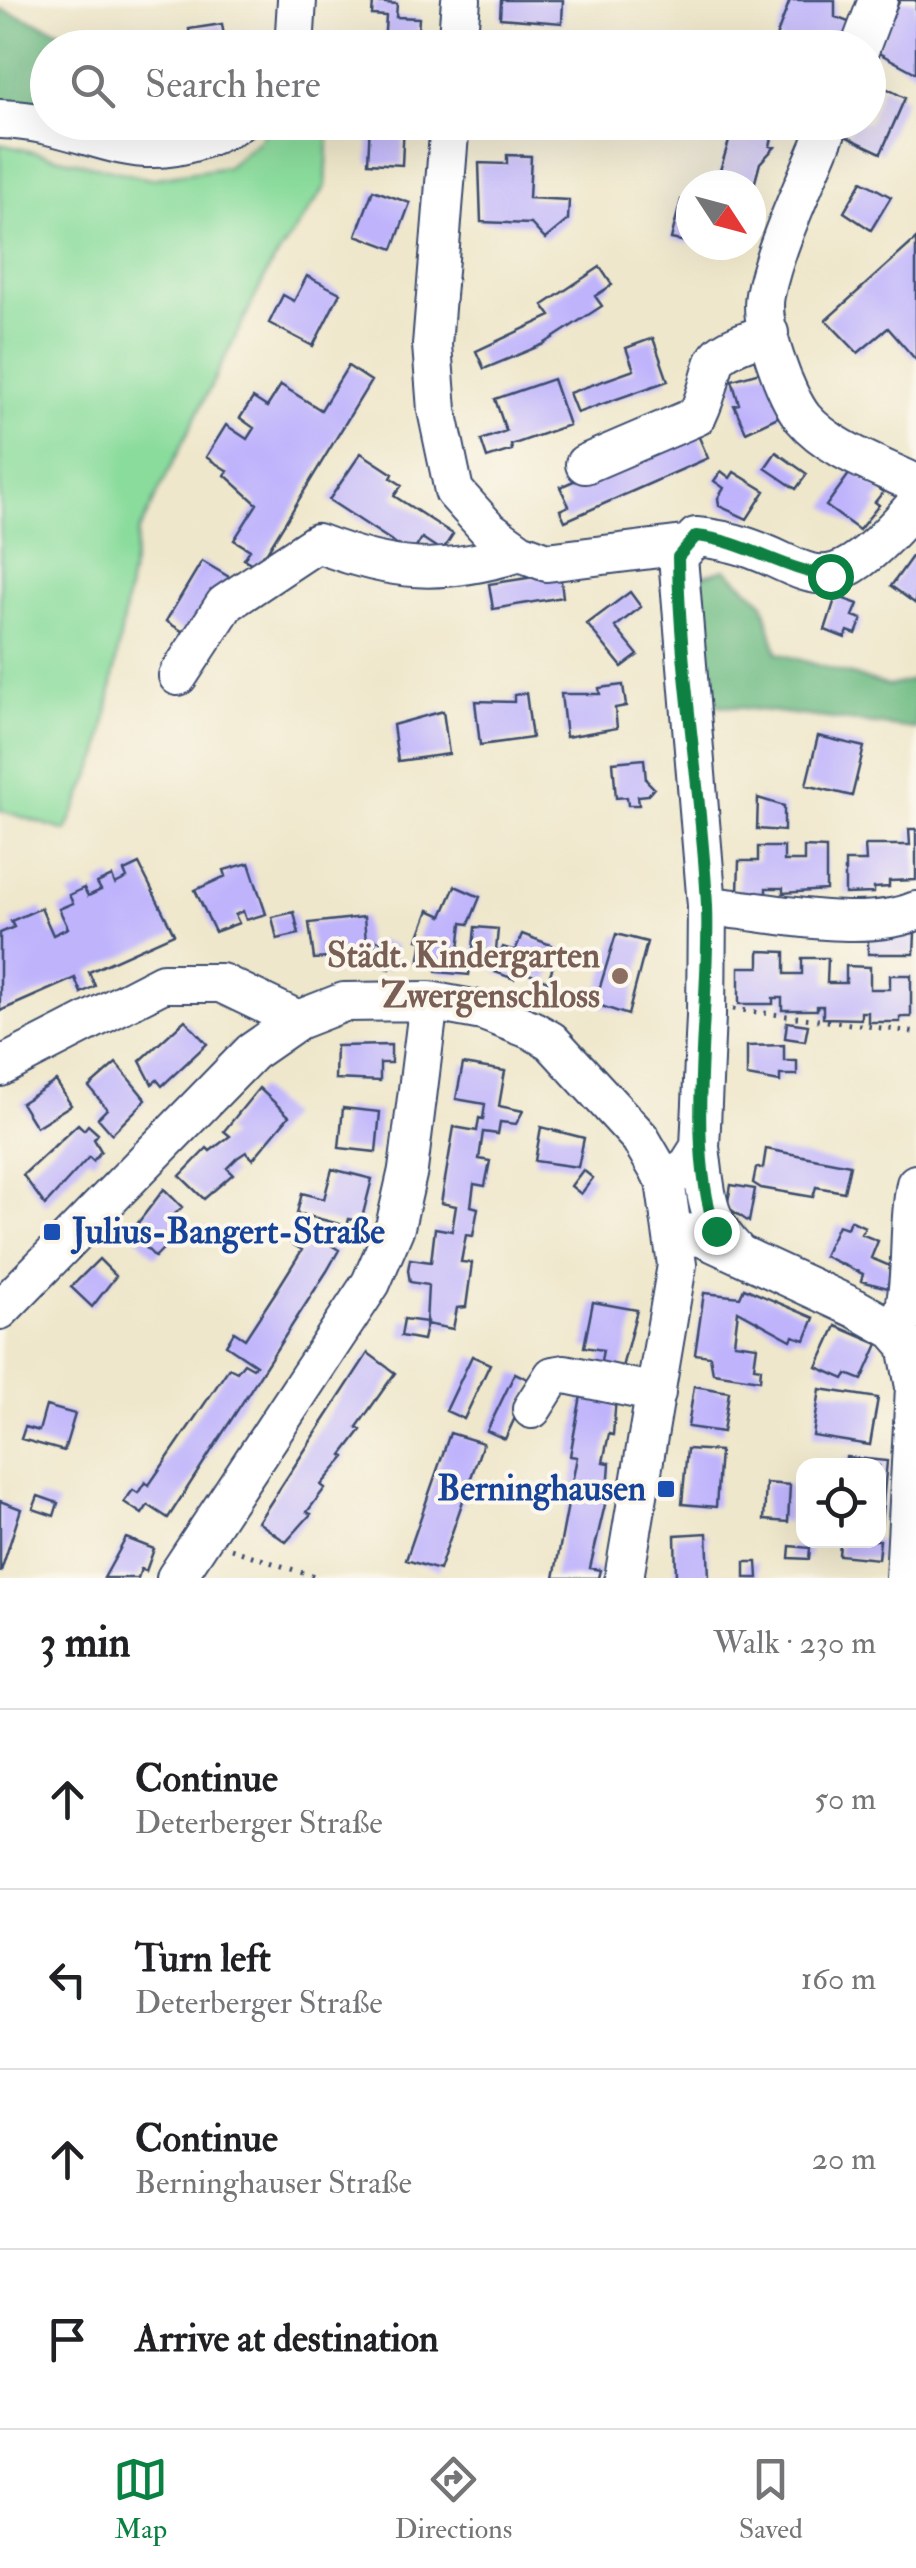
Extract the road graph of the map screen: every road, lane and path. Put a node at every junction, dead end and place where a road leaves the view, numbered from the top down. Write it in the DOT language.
graph roads {
  1 [pos="296,0"];
  2 [pos="462,0"];
  3 [pos="878,0"];
  4 [pos="295,30"];
  5 [pos="459,30"];
  6 [pos="867,30"];
  7 [pos="0,119"];
  8 [pos="30,125"];
  9 [pos="109,140"];
  10 [pos="203,140"];
  11 [pos="449,140"];
  12 [pos="823,140"];
  13 [pos="769,333"];
  14 [pos="585,464"];
  15 [pos="916,484"];
  16 [pos="916,504"];
  17 [pos="684,546"];
  18 [pos="520,552"];
  19 [pos="178,676"];
  20 [pos="707,906"];
  21 [pos="916,911"];
  22 [pos="429,1001"];
  23 [pos="706,1006"];
  24 [pos="298,1020"];
  25 [pos="913,1032"];
  26 [pos="0,1067"];
  27 [pos="700,1147"];
  28 [pos="665,1181"];
  29 [pos="916,1184"];
  30 [pos="676,1232"];
  31 [pos="740,1254"];
  32 [pos="0,1310"];
  33 [pos="897,1333"];
  34 [pos="656,1394"];
  35 [pos="532,1409"];
  36 [pos="201,1540"];
  37 [pos="176,1578"];
  38 [pos="318,1578"];
  39 [pos="624,1578"];
  40 [pos="905,1578"];
  1 -- 4 [label="street"];
  2 -- 5 [label="street"];
  3 -- 6 [label="street"];
  7 -- 8 [label="street"];
  9 -- 10 [label="street"];
  11 -- 18 [label="street"];
  12 -- 13 [label="street"];
  13 -- 14 [label="street"];
  13 -- 15 [label="street"];
  16 -- 17 [label="street"];
  17 -- 18 [label="street"];
  17 -- 20 [label="street"];
  18 -- 19 [label="street"];
  20 -- 21 [label="street"];
  20 -- 23 [label="street"];
  22 -- 24 [label="street"];
  22 -- 28 [label="street"];
  22 -- 36 [label="street"];
  23 -- 25 [label="path"];
  23 -- 27 [label="street"];
  24 -- 26 [label="street"];
  24 -- 32 [label="street"];
  27 -- 28 [label="street"];
  27 -- 31 [label="street"];
  28 -- 30 [label="street"];
  29 -- 33 [label="street"];
  30 -- 31 [label="street"];
  30 -- 34 [label="street"];
  31 -- 33 [label="street"];
  33 -- 40 [label="street"];
  34 -- 35 [label="street"];
  34 -- 39 [label="street"];
  36 -- 37 [label="street"];
  36 -- 38 [label="path"];
}
